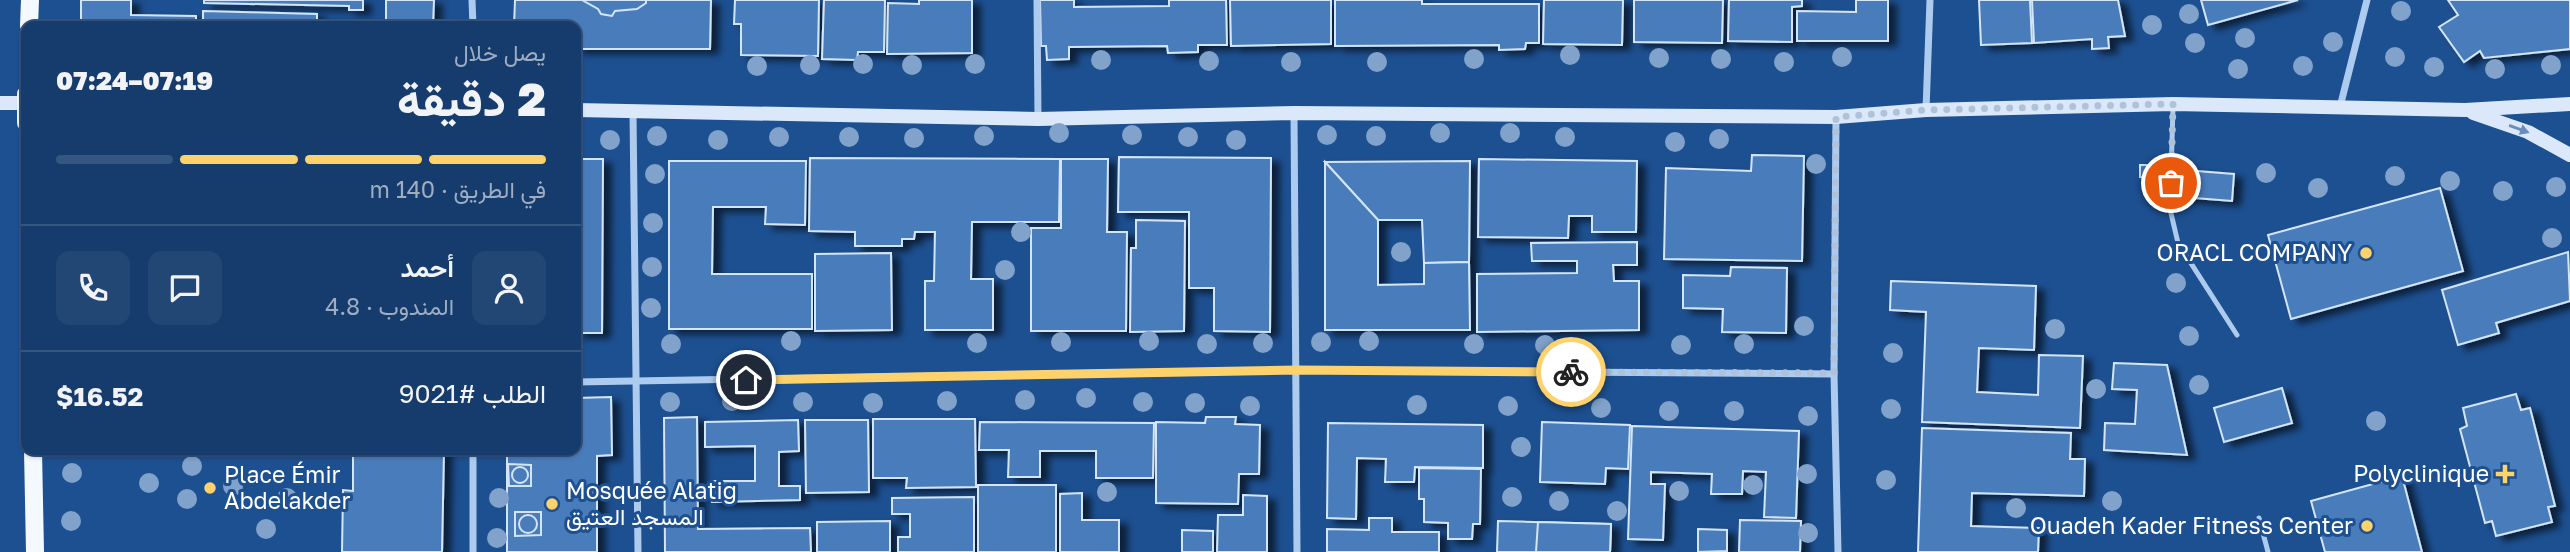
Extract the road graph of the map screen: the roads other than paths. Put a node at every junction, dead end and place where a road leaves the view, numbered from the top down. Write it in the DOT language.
graph roads {
  1 [pos="30,0"];
  2 [pos="472,0"];
  3 [pos="1037,0"];
  4 [pos="1930,0"];
  5 [pos="2367,0"];
  6 [pos="29,21"];
  7 [pos="473,21"];
  8 [pos="0,103"];
  9 [pos="21,103"];
  10 [pos="2173,104"];
  11 [pos="2570,104"];
  12 [pos="2340,107"];
  13 [pos="581,110"];
  14 [pos="634,110"];
  15 [pos="1926,110"];
  16 [pos="2465,110"];
  17 [pos="1294,113"];
  18 [pos="1836,117"];
  19 [pos="1038,119"];
  20 [pos="2570,155"];
  21 [pos="2237,335"];
  22 [pos="1297,370"];
  23 [pos="1834,373"];
  24 [pos="581,382"];
  25 [pos="635,382"];
  26 [pos="33,455"];
  27 [pos="473,455"];
  28 [pos="2259,518"];
  29 [pos="35,552"];
  30 [pos="473,552"];
  31 [pos="638,552"];
  32 [pos="1297,552"];
  33 [pos="1838,552"];
  34 [pos="2268,552"];
  1 -- 6 [label="main road"];
  2 -- 7 [label="street"];
  3 -- 19 [label="street"];
  4 -- 15 [label="street"];
  5 -- 12 [label="street"];
  8 -- 9 [label="main road"];
  10 -- 12 [label="main road"];
  10 -- 15 [label="main road"];
  10 -- 21 [label="lane"];
  11 -- 16 [label="main road"];
  12 -- 16 [label="main road"];
  13 -- 14 [label="main road"];
  14 -- 19 [label="main road"];
  14 -- 25 [label="street"];
  15 -- 18 [label="main road"];
  16 -- 20 [label="main road, one-way"];
  17 -- 18 [label="main road"];
  17 -- 19 [label="main road"];
  17 -- 22 [label="street"];
  18 -- 23 [label="street"];
  22 -- 23 [label="street"];
  22 -- 25 [label="street"];
  22 -- 32 [label="street"];
  23 -- 33 [label="street"];
  24 -- 25 [label="street"];
  25 -- 31 [label="street"];
  26 -- 29 [label="main road"];
  27 -- 30 [label="street"];
  28 -- 34 [label="lane"];
}
